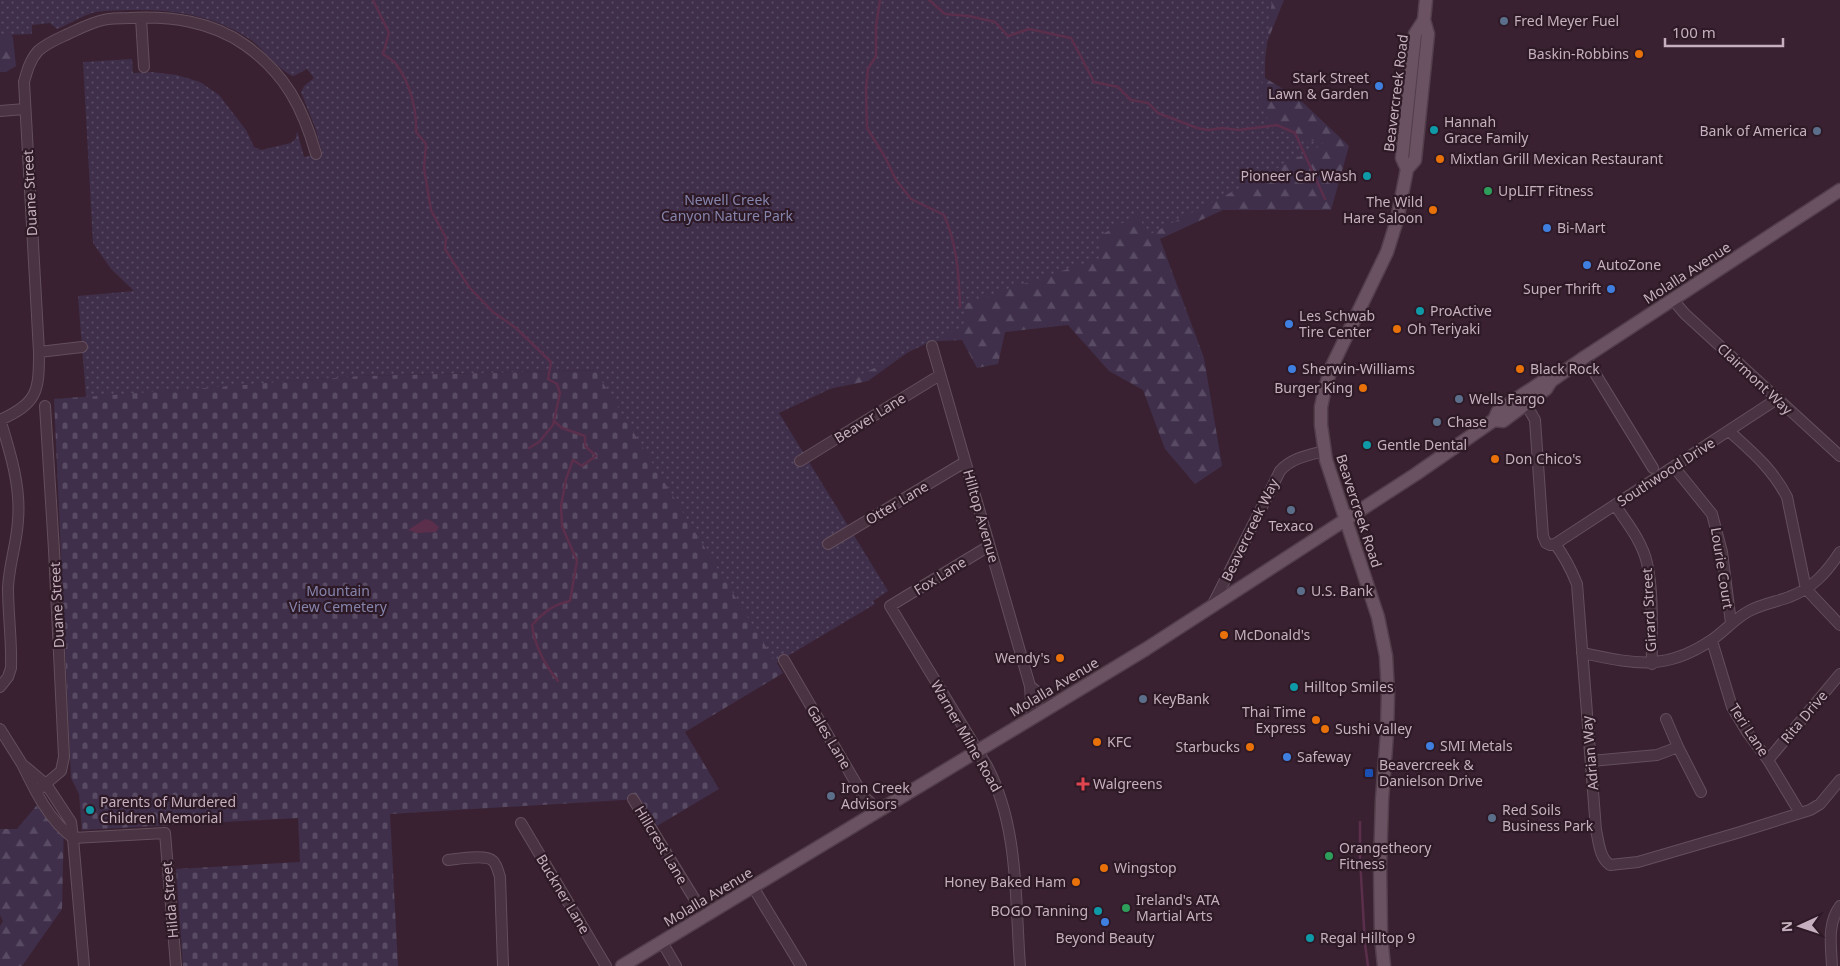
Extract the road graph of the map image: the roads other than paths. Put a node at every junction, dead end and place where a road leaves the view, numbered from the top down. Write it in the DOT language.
graph roads {
  1 [pos="1426,0"];
  2 [pos="142,18"];
  3 [pos="1424,20"];
  4 [pos="1413,58"];
  5 [pos="144,68"];
  6 [pos="25,109"];
  7 [pos="0,111"];
  8 [pos="1419,120"];
  9 [pos="316,154"];
  10 [pos="1407,169"];
  11 [pos="1839,192"];
  12 [pos="1673,300"];
  13 [pos="932,346"];
  14 [pos="82,347"];
  15 [pos="39,352"];
  16 [pos="1585,357"];
  17 [pos="940,375"];
  18 [pos="1551,381"];
  19 [pos="1777,399"];
  20 [pos="1526,404"];
  21 [pos="45,406"];
  22 [pos="0,419"];
  23 [pos="1494,420"];
  24 [pos="1729,431"];
  25 [pos="1324,450"];
  26 [pos="1840,456"];
  27 [pos="800,461"];
  28 [pos="965,462"];
  29 [pos="1674,467"];
  30 [pos="1653,468"];
  31 [pos="1615,505"];
  32 [pos="1346,519"];
  33 [pos="828,544"];
  34 [pos="1555,544"];
  35 [pos="989,546"];
  36 [pos="1840,552"];
  37 [pos="1806,589"];
  38 [pos="890,606"];
  39 [pos="1212,606"];
  40 [pos="1730,623"];
  41 [pos="1840,625"];
  42 [pos="1712,641"];
  43 [pos="1582,653"];
  44 [pos="784,660"];
  45 [pos="1652,664"];
  46 [pos="1840,674"];
  47 [pos="1030,686"];
  48 [pos="0,687"];
  49 [pos="1053,705"];
  50 [pos="1032,718"];
  51 [pos="1666,719"];
  52 [pos="0,729"];
  53 [pos="1678,747"];
  54 [pos="977,751"];
  55 [pos="1768,760"];
  56 [pos="1591,761"];
  57 [pos="22,764"];
  58 [pos="1840,780"];
  59 [pos="46,784"];
  60 [pos="36,792"];
  61 [pos="1701,792"];
  62 [pos="634,799"];
  63 [pos="876,812"];
  64 [pos="1800,813"];
  65 [pos="521,823"];
  66 [pos="72,838"];
  67 [pos="448,860"];
  68 [pos="753,887"];
  69 [pos="1840,906"];
  70 [pos="705,916"];
  71 [pos="662,942"];
  72 [pos="84,966"];
  73 [pos="176,966"];
  74 [pos="503,966"];
  75 [pos="606,966"];
  76 [pos="622,966"];
  77 [pos="676,966"];
  78 [pos="801,966"];
  79 [pos="1020,966"];
  80 [pos="1384,966"];
  81 [pos="1832,966"];
  1 -- 3 [label="main road, Beavercreek Road"];
  2 -- 5 [label="street"];
  2 -- 6 [label="street, Duane Street"];
  2 -- 9 [label="street"];
  3 -- 4 [label="main road, Beavercreek Road"];
  3 -- 8 [label="main road, Beavercreek Road"];
  4 -- 8 [label="main road"];
  4 -- 10 [label="main road, Beavercreek Road"];
  6 -- 7 [label="street"];
  6 -- 15 [label="street, Duane Street"];
  8 -- 10 [label="main road, Beavercreek Road"];
  10 -- 25 [label="main road, Beavercreek Road"];
  11 -- 12 [label="main road, Molalla Avenue"];
  12 -- 16 [label="main road, Molalla Avenue"];
  12 -- 19 [label="street, Clairmont Way"];
  13 -- 17 [label="street, Hilltop Avenue"];
  14 -- 15 [label="street"];
  15 -- 22 [label="street, Duane Street"];
  16 -- 18 [label="main road, Molalla Avenue"];
  16 -- 30 [label="street"];
  17 -- 27 [label="street, Beaver Lane"];
  17 -- 28 [label="street, Hilltop Avenue"];
  18 -- 20 [label="main road, Molalla Avenue"];
  18 -- 23 [label="main road, Molalla Avenue"];
  19 -- 24 [label="street, Southwood Drive"];
  19 -- 26 [label="street, Clairmont Way"];
  20 -- 23 [label="main road, Molalla Avenue"];
  20 -- 34 [label="street, Adrian Way"];
  21 -- 59 [label="street, Duane Street"];
  22 -- 48 [label="street"];
  23 -- 32 [label="main road, Molalla Avenue"];
  24 -- 29 [label="street, Southwood Drive"];
  24 -- 37 [label="street"];
  25 -- 32 [label="main road, Beavercreek Road"];
  25 -- 39 [label="street, Beavercreek Way"];
  28 -- 33 [label="street, Otter Lane"];
  28 -- 35 [label="street, Hilltop Avenue"];
  29 -- 31 [label="street, Southwood Drive"];
  29 -- 40 [label="street, Lourie Court"];
  31 -- 34 [label="street, Southwood Drive"];
  31 -- 45 [label="street, Girard Street"];
  32 -- 39 [label="main road, Molalla Avenue"];
  32 -- 80 [label="main road, Beavercreek Road"];
  34 -- 43 [label="street, Adrian Way"];
  35 -- 38 [label="street, Fox Lane"];
  35 -- 47 [label="street, Hilltop Avenue"];
  36 -- 37 [label="street"];
  37 -- 40 [label="street"];
  37 -- 41 [label="street"];
  38 -- 54 [label="street, Warner Milne Road"];
  39 -- 49 [label="main road, Molalla Avenue"];
  40 -- 42 [label="street"];
  42 -- 45 [label="street"];
  42 -- 55 [label="street, Teri Lane"];
  43 -- 45 [label="street"];
  43 -- 56 [label="street, Adrian Way"];
  44 -- 63 [label="street, Gales Lane"];
  46 -- 55 [label="street, Rita Drive"];
  47 -- 49 [label="street"];
  47 -- 50 [label="street, Hilltop Avenue"];
  49 -- 50 [label="main road, Molalla Avenue"];
  50 -- 54 [label="main road, Molalla Avenue"];
  51 -- 53 [label="street"];
  52 -- 57 [label="street"];
  53 -- 56 [label="street"];
  53 -- 61 [label="street"];
  54 -- 63 [label="main road, Molalla Avenue"];
  54 -- 79 [label="street, Warner Milne Road"];
  55 -- 64 [label="street, Teri Lane"];
  56 -- 64 [label="street, Adrian Way"];
  57 -- 59 [label="street"];
  57 -- 60 [label="street"];
  58 -- 64 [label="street, Adrian Way"];
  59 -- 60 [label="street, Duane Street"];
  59 -- 66 [label="street"];
  60 -- 66 [label="street"];
  62 -- 70 [label="street, Hillcrest Lane"];
  63 -- 68 [label="main road, Molalla Avenue"];
  65 -- 75 [label="street, Buckner Lane"];
  66 -- 72 [label="street"];
  66 -- 73 [label="street, Hilda Street"];
  67 -- 74 [label="street"];
  68 -- 70 [label="main road, Molalla Avenue"];
  68 -- 78 [label="street"];
  69 -- 81 [label="street"];
  70 -- 71 [label="main road, Molalla Avenue"];
  71 -- 76 [label="main road, Molalla Avenue"];
  71 -- 77 [label="street"];
}
